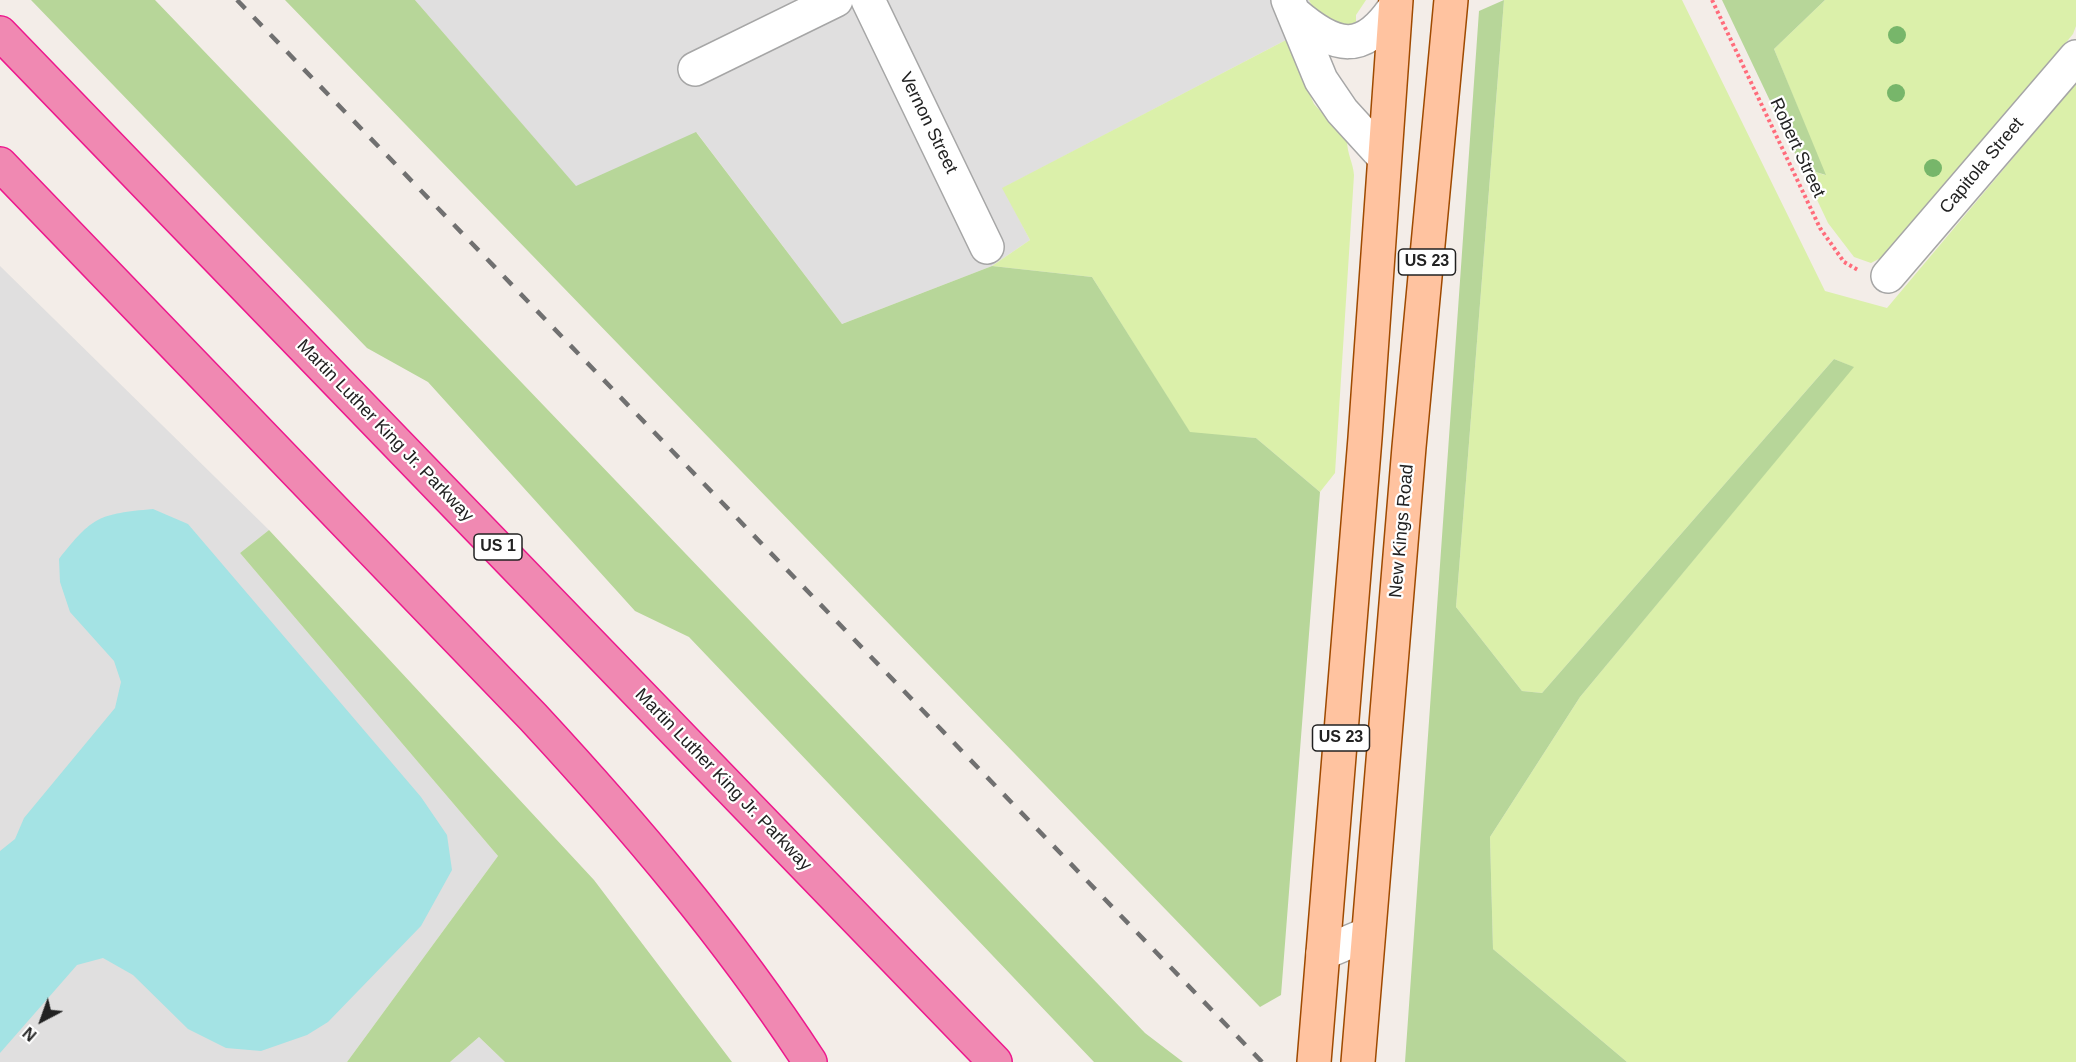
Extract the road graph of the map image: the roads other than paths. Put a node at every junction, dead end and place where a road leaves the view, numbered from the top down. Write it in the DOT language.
graph roads {
  1 [pos="836,0"];
  2 [pos="868,0"];
  3 [pos="1451,0"];
  4 [pos="1395,4"];
  5 [pos="1292,7"];
  6 [pos="0,33"];
  7 [pos="2076,57"];
  8 [pos="695,69"];
  9 [pos="1383,156"];
  10 [pos="0,164"];
  11 [pos="987,247"];
  12 [pos="1888,276"];
  13 [pos="1368,934"];
  14 [pos="1323,953"];
  15 [pos="810,1062"];
  16 [pos="994,1062"];
  17 [pos="1314,1062"];
  18 [pos="1358,1062"];
  1 -- 8 [label="street"];
  2 -- 11 [label="street, Vernon Street"];
  3 -- 13 [label="main road, New Kings Road / US 23"];
  4 -- 5 [label="street"];
  4 -- 9 [label="main road, US 23"];
  5 -- 9 [label="street"];
  6 -- 16 [label="highway, Martin Luther King Jr. Parkway / US 1"];
  7 -- 12 [label="street, Capitola Street"];
  9 -- 14 [label="main road, US 23"];
  10 -- 15 [label="highway"];
  13 -- 14 [label="street"];
  13 -- 18 [label="main road, New Kings Road / US 23"];
  14 -- 17 [label="main road, US 23"];
}
